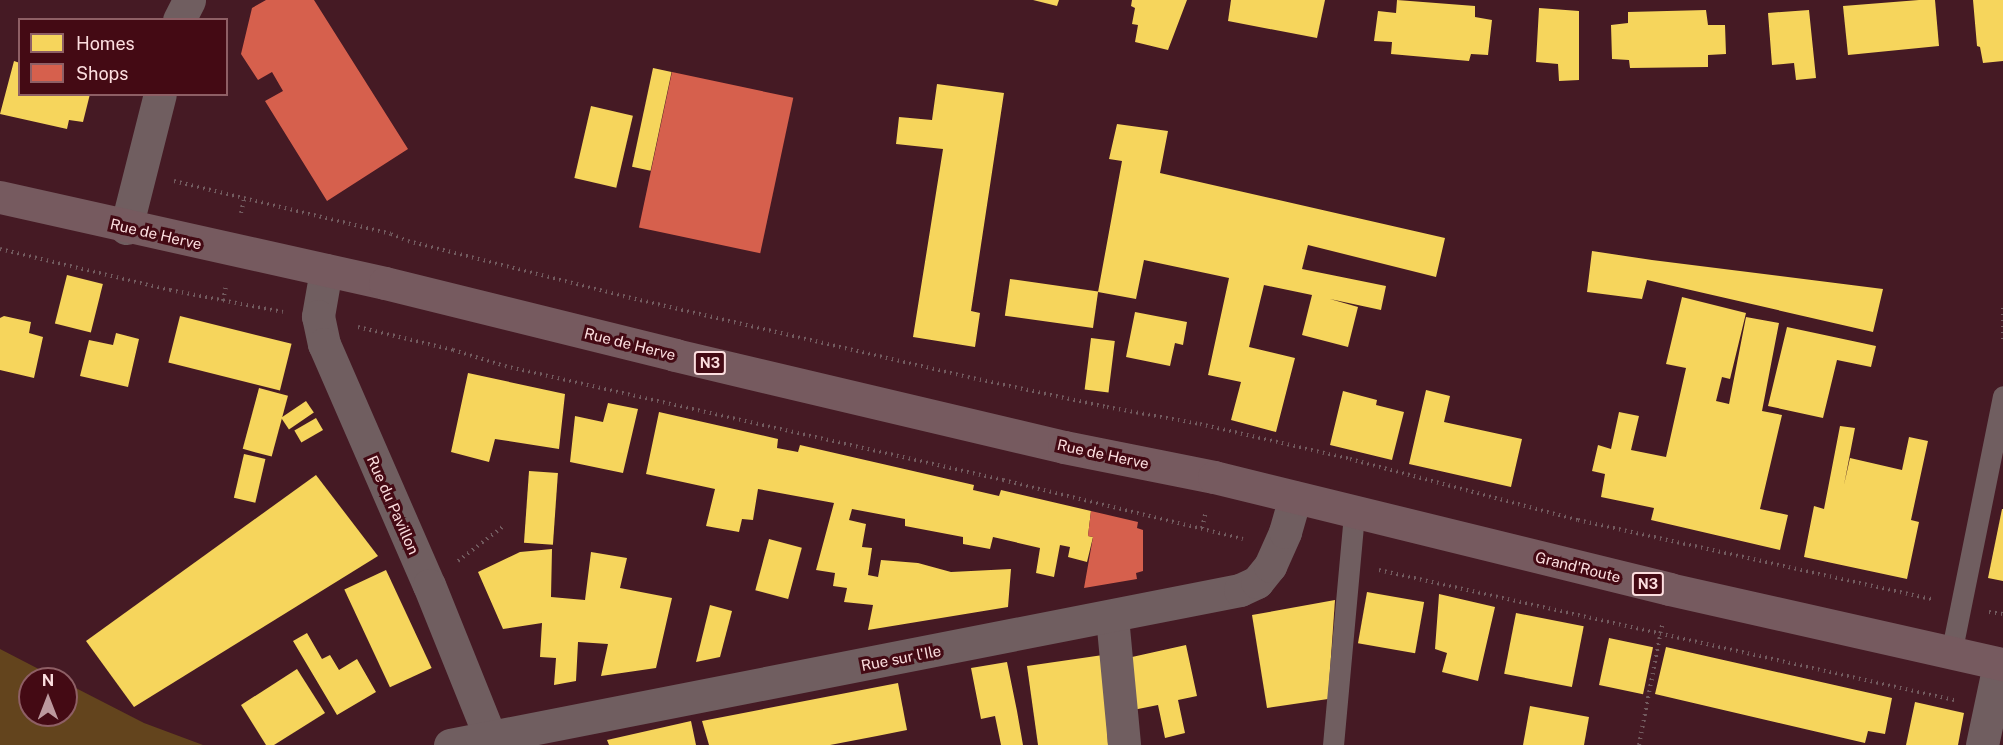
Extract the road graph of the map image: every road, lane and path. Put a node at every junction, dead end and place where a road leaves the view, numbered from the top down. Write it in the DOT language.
graph roads {
  1 [pos="189,0"];
  2 [pos="180,18"];
  3 [pos="159,96"];
  4 [pos="139,172"];
  5 [pos="0,197"];
  6 [pos="126,228"];
  7 [pos="0,249"];
  8 [pos="326,270"];
  9 [pos="2003,308"];
  10 [pos="318,316"];
  11 [pos="2003,344"];
  12 [pos="2003,396"];
  13 [pos="1294,497"];
  14 [pos="1354,513"];
  15 [pos="505,525"];
  16 [pos="1279,548"];
  17 [pos="1350,564"];
  18 [pos="429,585"];
  19 [pos="1669,589"];
  20 [pos="1961,606"];
  21 [pos="2003,614"];
  22 [pos="1112,617"];
  23 [pos="1661,634"];
  24 [pos="1951,654"];
  25 [pos="2001,664"];
  26 [pos="1990,708"];
  27 [pos="490,737"];
  28 [pos="450,745"];
  29 [pos="1124,745"];
  30 [pos="1333,745"];
  31 [pos="1639,745"];
  32 [pos="1982,745"];
  1 -- 2 [label="street"];
  3 -- 4 [label="street"];
  4 -- 6 [label="street"];
  4 -- 20 [label="path"];
  5 -- 6 [label="main road, Rue de Herve / N3"];
  6 -- 8 [label="main road, Rue de Herve / N3"];
  7 -- 10 [label="path"];
  8 -- 10 [label="street, Rue du Pavillon"];
  8 -- 13 [label="main road, Rue de Herve / N3"];
  9 -- 11 [label="path"];
  10 -- 16 [label="path"];
  10 -- 18 [label="street, Rue du Pavillon"];
  12 -- 20 [label="lane"];
  13 -- 14 [label="main road, Grand'Route / N3"];
  13 -- 16 [label="street, Rue sur l'Ile"];
  14 -- 17 [label="lane"];
  14 -- 19 [label="main road, Grand'Route / N3"];
  15 -- 18 [label="path"];
  16 -- 22 [label="street, Rue sur l'Ile"];
  17 -- 23 [label="path"];
  17 -- 30 [label="lane"];
  18 -- 27 [label="street, Rue du Pavillon"];
  19 -- 23 [label="path"];
  19 -- 24 [label="main road, Grand'Route / N3"];
  20 -- 21 [label="path"];
  20 -- 24 [label="lane"];
  22 -- 27 [label="street, Rue sur l'Ile"];
  22 -- 29 [label="street"];
  23 -- 26 [label="path"];
  23 -- 31 [label="path"];
  24 -- 25 [label="main road, Grand'Route / N3"];
  25 -- 26 [label="street"];
  26 -- 32 [label="street"];
  27 -- 28 [label="street, Rue sur l'Ile"];
}
